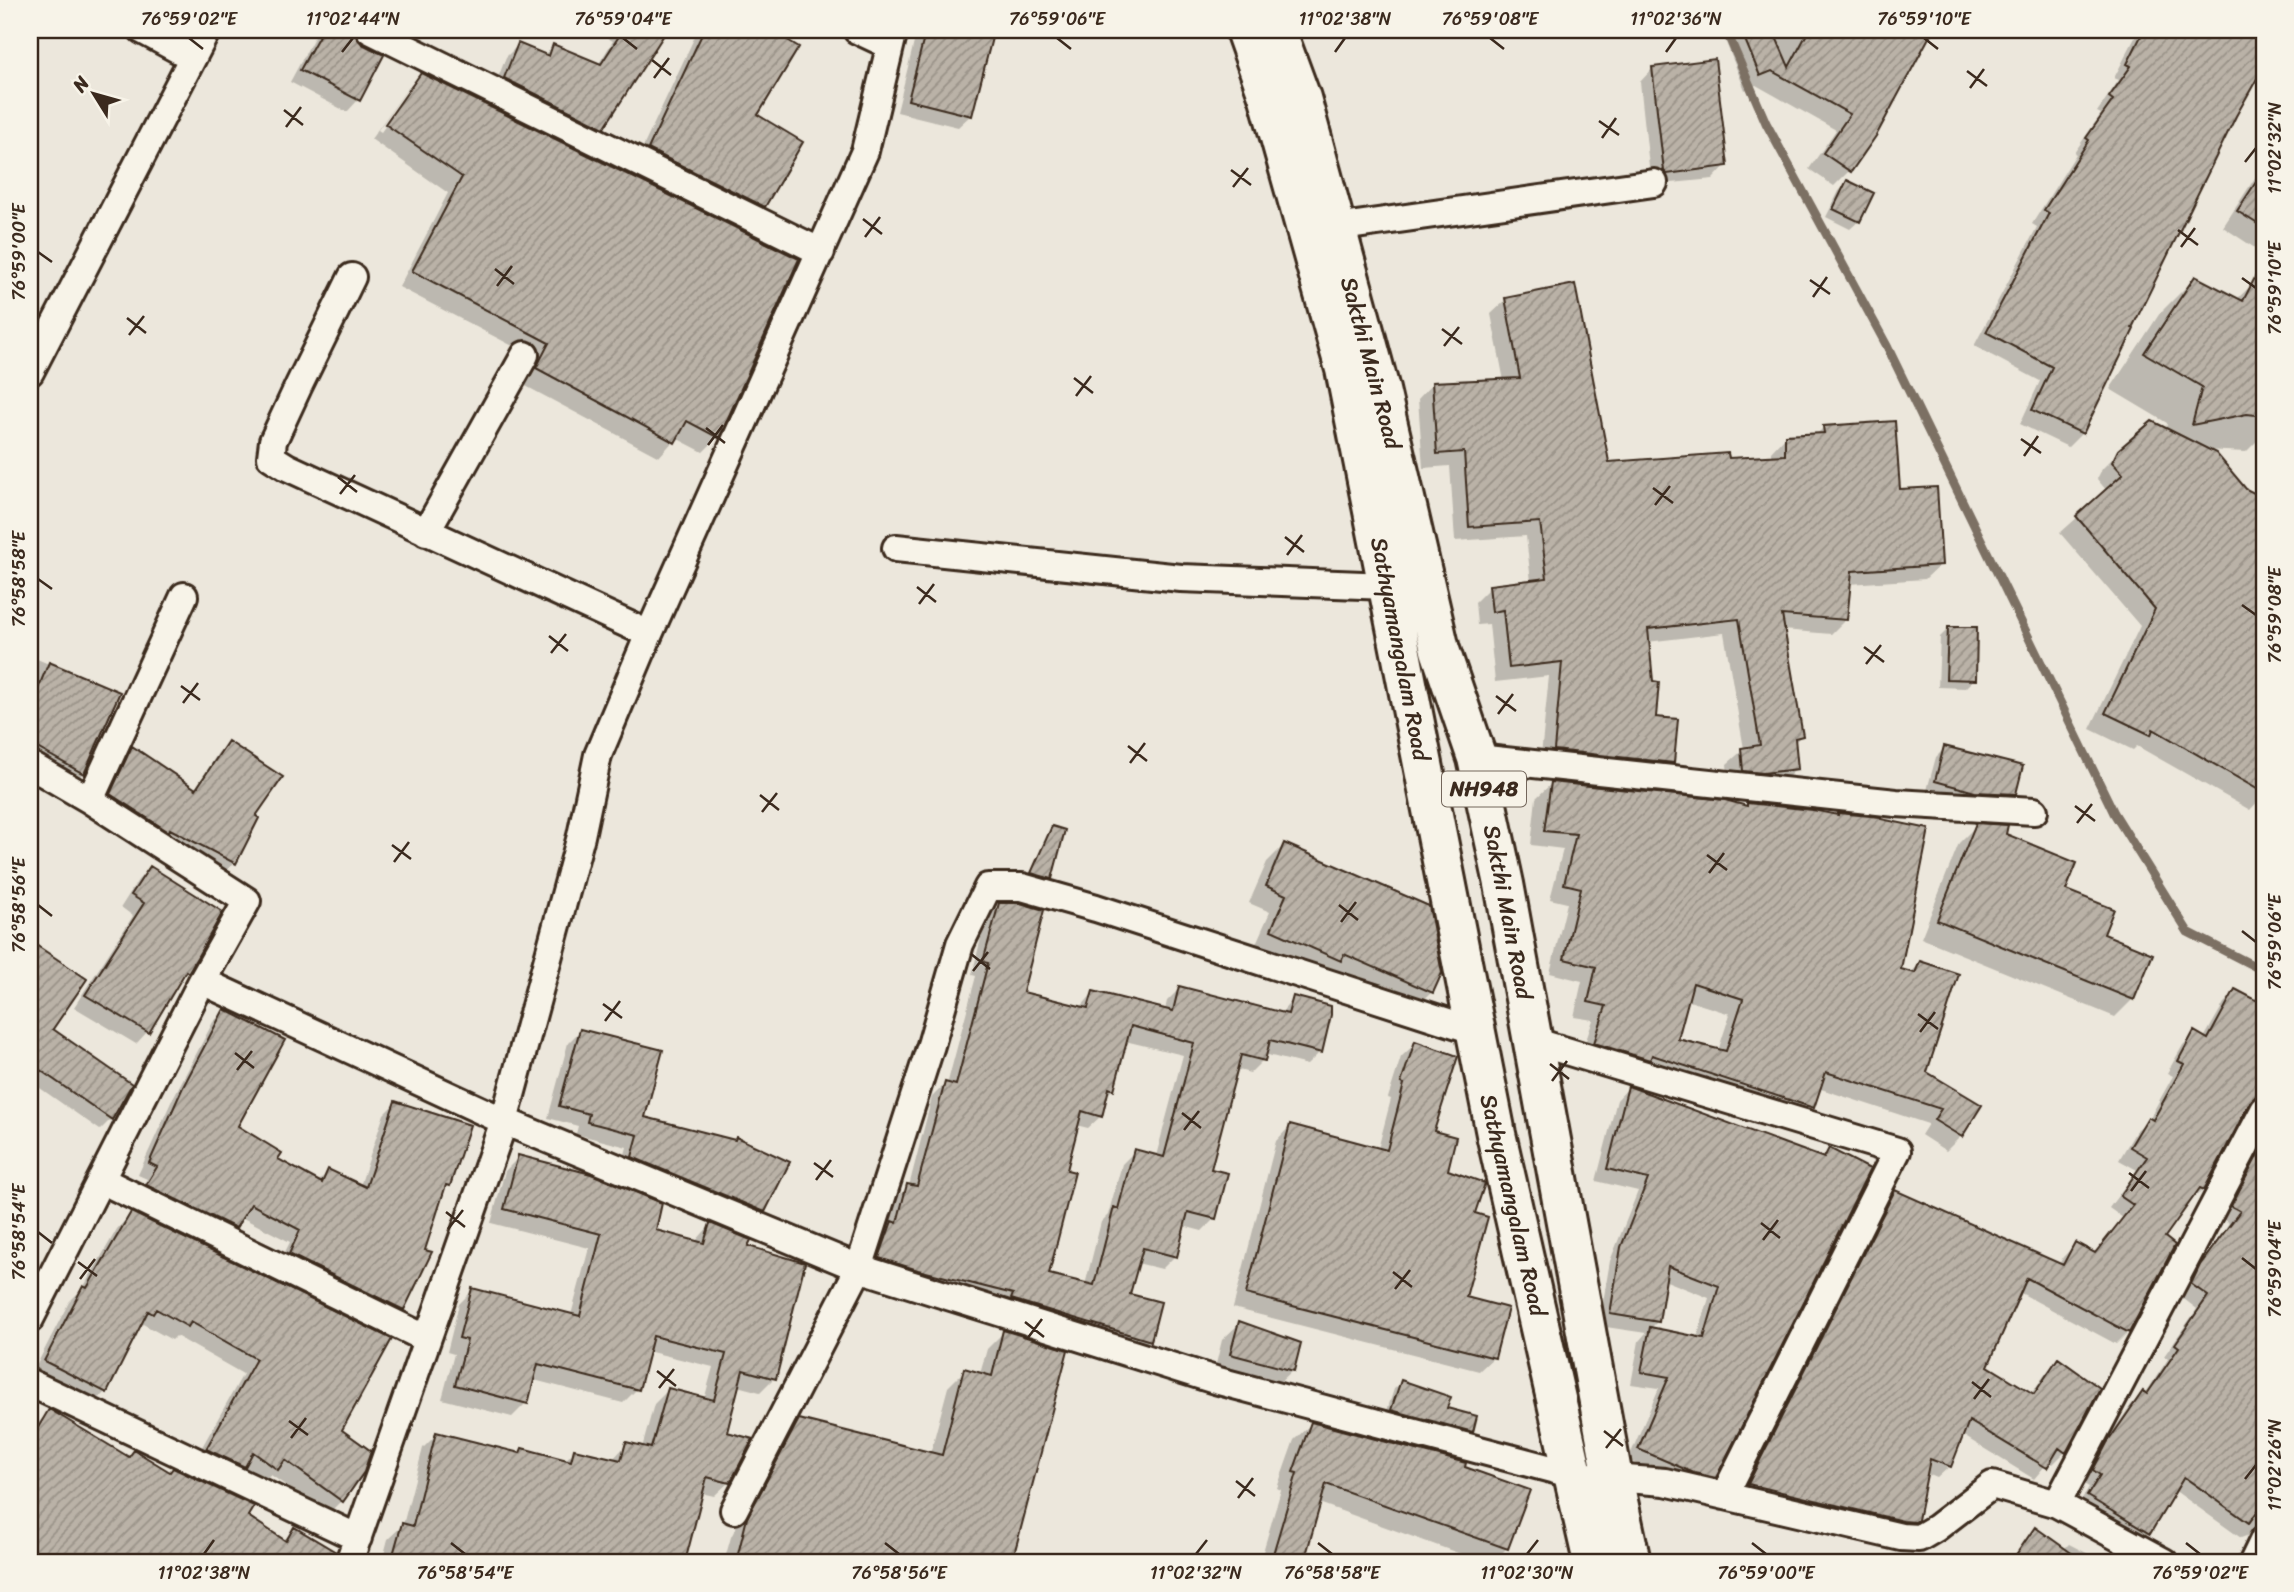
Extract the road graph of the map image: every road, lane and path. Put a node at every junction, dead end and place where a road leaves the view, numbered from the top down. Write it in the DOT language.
graph roads {
  1 [pos="142,30"];
  2 [pos="207,30"];
  3 [pos="370,30"];
  4 [pos="857,30"];
  5 [pos="1245,30"];
  6 [pos="1276,30"];
  7 [pos="892,38"];
  8 [pos="192,57"];
  9 [pos="1654,183"];
  10 [pos="1335,228"];
  11 [pos="821,251"];
  12 [pos="352,277"];
  13 [pos="525,355"];
  14 [pos="30,372"];
  15 [pos="426,531"];
  16 [pos="896,548"];
  17 [pos="1388,586"];
  18 [pos="184,596"];
  19 [pos="649,634"];
  20 [pos="1477,758"];
  21 [pos="30,765"];
  22 [pos="90,800"];
  23 [pos="2034,811"];
  24 [pos="202,981"];
  25 [pos="1476,1031"];
  26 [pos="1533,1041"];
  27 [pos="2264,1110"];
  28 [pos="504,1121"];
  29 [pos="101,1180"];
  30 [pos="859,1268"];
  31 [pos="30,1319"];
  32 [pos="427,1339"];
  33 [pos="30,1383"];
  34 [pos="1574,1475"];
  35 [pos="1613,1478"];
  36 [pos="1724,1496"];
  37 [pos="2057,1504"];
  38 [pos="734,1510"];
  39 [pos="2264,1539"];
  40 [pos="354,1550"];
  41 [pos="1593,1562"];
  42 [pos="1631,1562"];
  43 [pos="2164,1562"];
  44 [pos="2253,1562"];
  1 -- 8 [label="street"];
  2 -- 8 [label="street"];
  3 -- 11 [label="street"];
  4 -- 7 [label="street"];
  5 -- 17 [label="highway, Sathyamangalam Road / NH948"];
  6 -- 10 [label="highway, Sakthi Main Road / NH948"];
  7 -- 11 [label="street"];
  8 -- 14 [label="street"];
  9 -- 10 [label="street"];
  10 -- 20 [label="highway, Sakthi Main Road / NH948"];
  11 -- 19 [label="street"];
  12 -- 15 [label="street"];
  13 -- 15 [label="street"];
  15 -- 19 [label="street"];
  16 -- 17 [label="street"];
  17 -- 25 [label="highway, Sathyamangalam Road / NH948"];
  18 -- 22 [label="street"];
  19 -- 28 [label="street"];
  20 -- 23 [label="street"];
  20 -- 26 [label="highway, Sakthi Main Road / NH948"];
  21 -- 22 [label="street"];
  22 -- 24 [label="street"];
  24 -- 28 [label="street"];
  24 -- 29 [label="street"];
  25 -- 30 [label="street"];
  25 -- 34 [label="highway, Sathyamangalam Road / NH948"];
  26 -- 35 [label="highway, Sakthi Main Road / NH948"];
  26 -- 36 [label="street"];
  27 -- 37 [label="street"];
  28 -- 30 [label="street"];
  28 -- 32 [label="street"];
  29 -- 31 [label="street"];
  29 -- 32 [label="street"];
  30 -- 34 [label="street"];
  30 -- 38 [label="street"];
  32 -- 40 [label="street"];
  33 -- 40 [label="street"];
  34 -- 35 [label="street"];
  34 -- 41 [label="highway, Sathyamangalam Road / NH948"];
  35 -- 36 [label="street"];
  35 -- 42 [label="highway, Sakthi Main Road / NH948"];
  36 -- 37 [label="street"];
  37 -- 43 [label="street"];
  39 -- 44 [label="street"];
}
